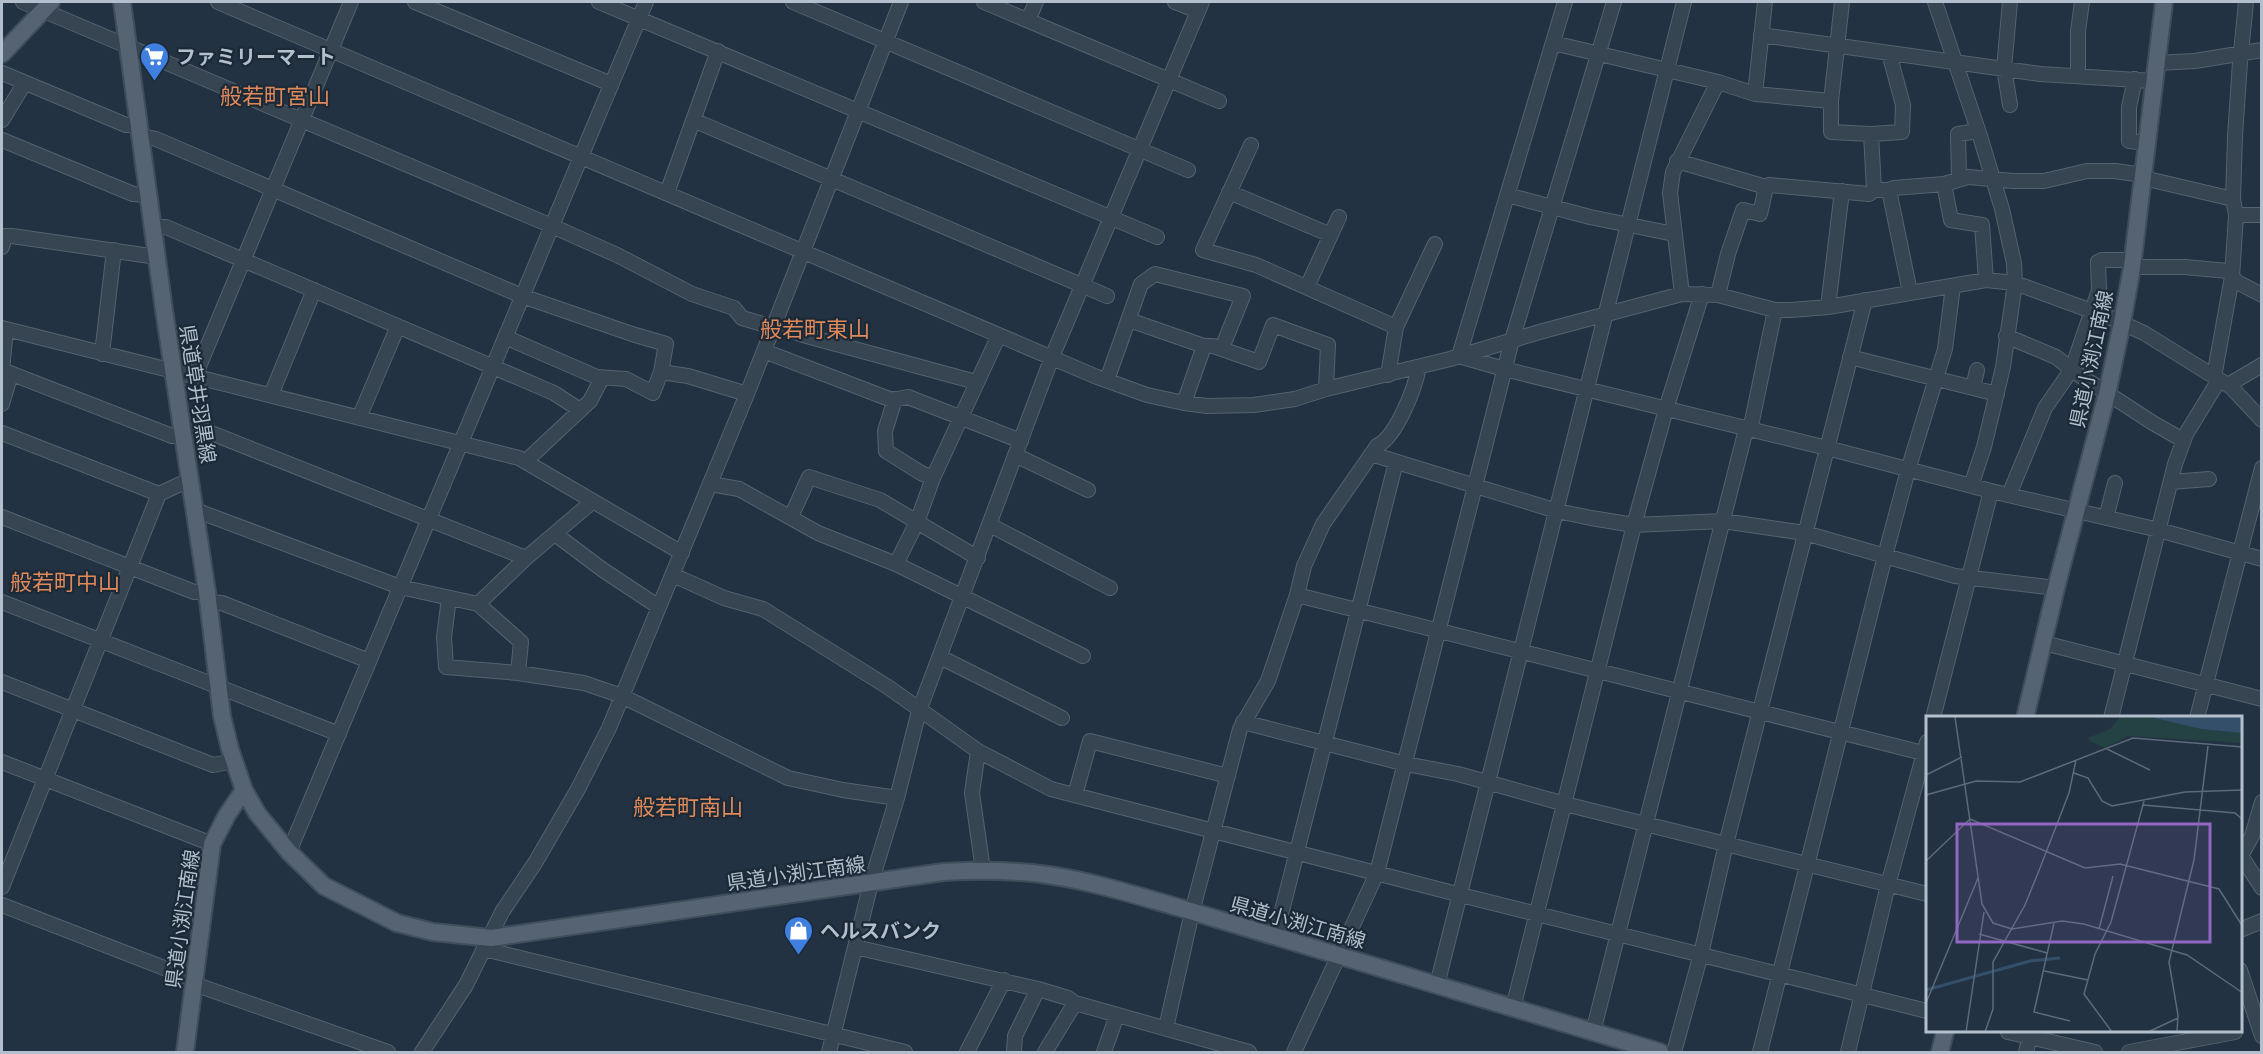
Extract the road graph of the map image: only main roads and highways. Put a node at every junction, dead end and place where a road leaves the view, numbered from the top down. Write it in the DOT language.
graph roads {
  1 [pos="122,2"];
  2 [pos="2164,2"];
  3 [pos="47,6"];
  4 [pos="2,54"];
  5 [pos="2026,716"];
  6 [pos="244,790"];
  7 [pos="1945,1033"];
  8 [pos="185,1053"];
  9 [pos="1660,1053"];
  10 [pos="1940,1053"];
  1 -- 6 [label="main road, 県道草井羽黒線"];
  2 -- 5 [label="main road, 県道小渕江南線"];
  3 -- 4 [label="main road"];
  6 -- 8 [label="main road, 県道小渕江南線"];
  6 -- 9 [label="main road, 県道小渕江南線"];
  7 -- 10 [label="main road"];
}
